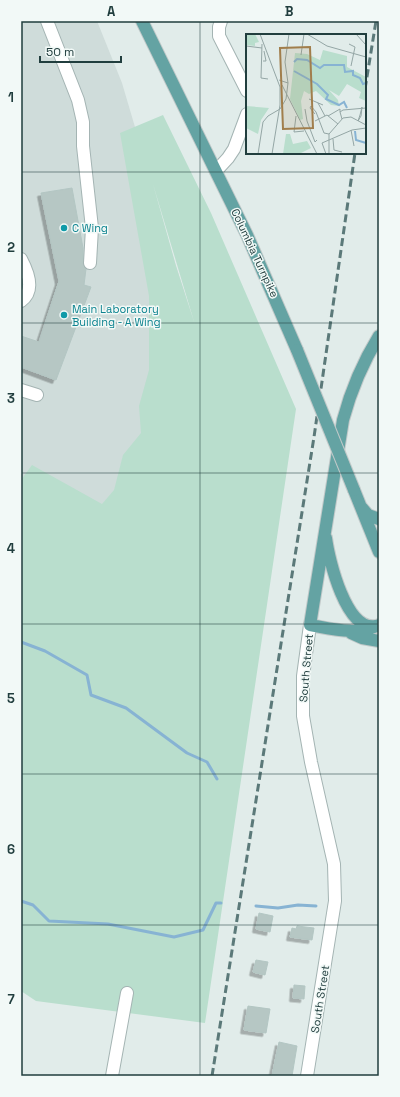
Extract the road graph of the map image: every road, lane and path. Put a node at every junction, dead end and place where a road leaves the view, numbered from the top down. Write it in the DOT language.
graph roads {
  1 [pos="47,21"];
  2 [pos="142,21"];
  3 [pos="222,21"];
  4 [pos="246,89"];
  5 [pos="246,117"];
  6 [pos="216,171"];
  7 [pos="21,259"];
  8 [pos="90,263"];
  9 [pos="21,301"];
  10 [pos="379,336"];
  11 [pos="379,349"];
  12 [pos="366,359"];
  13 [pos="21,390"];
  14 [pos="37,395"];
  15 [pos="361,507"];
  16 [pos="379,519"];
  17 [pos="324,527"];
  18 [pos="379,552"];
  19 [pos="310,625"];
  20 [pos="379,625"];
  21 [pos="344,631"];
  22 [pos="379,641"];
  23 [pos="127,994"];
  24 [pos="112,1076"];
  25 [pos="307,1076"];
  1 -- 8 [label="street"];
  2 -- 6 [label="main road, Columbia Turnpike"];
  3 -- 4 [label="street"];
  5 -- 6 [label="street"];
  6 -- 15 [label="main road, Columbia Turnpike, bridge"];
  7 -- 9 [label="street"];
  10 -- 12 [label="main road, South Street"];
  11 -- 12 [label="main road"];
  12 -- 17 [label="main road, South Street"];
  13 -- 14 [label="street"];
  15 -- 16 [label="main road"];
  15 -- 18 [label="main road"];
  17 -- 19 [label="main road, South Street"];
  17 -- 20 [label="main road"];
  19 -- 21 [label="main road"];
  19 -- 25 [label="street, South Street"];
  20 -- 21 [label="main road"];
  21 -- 22 [label="main road"];
  23 -- 24 [label="street"];
}
